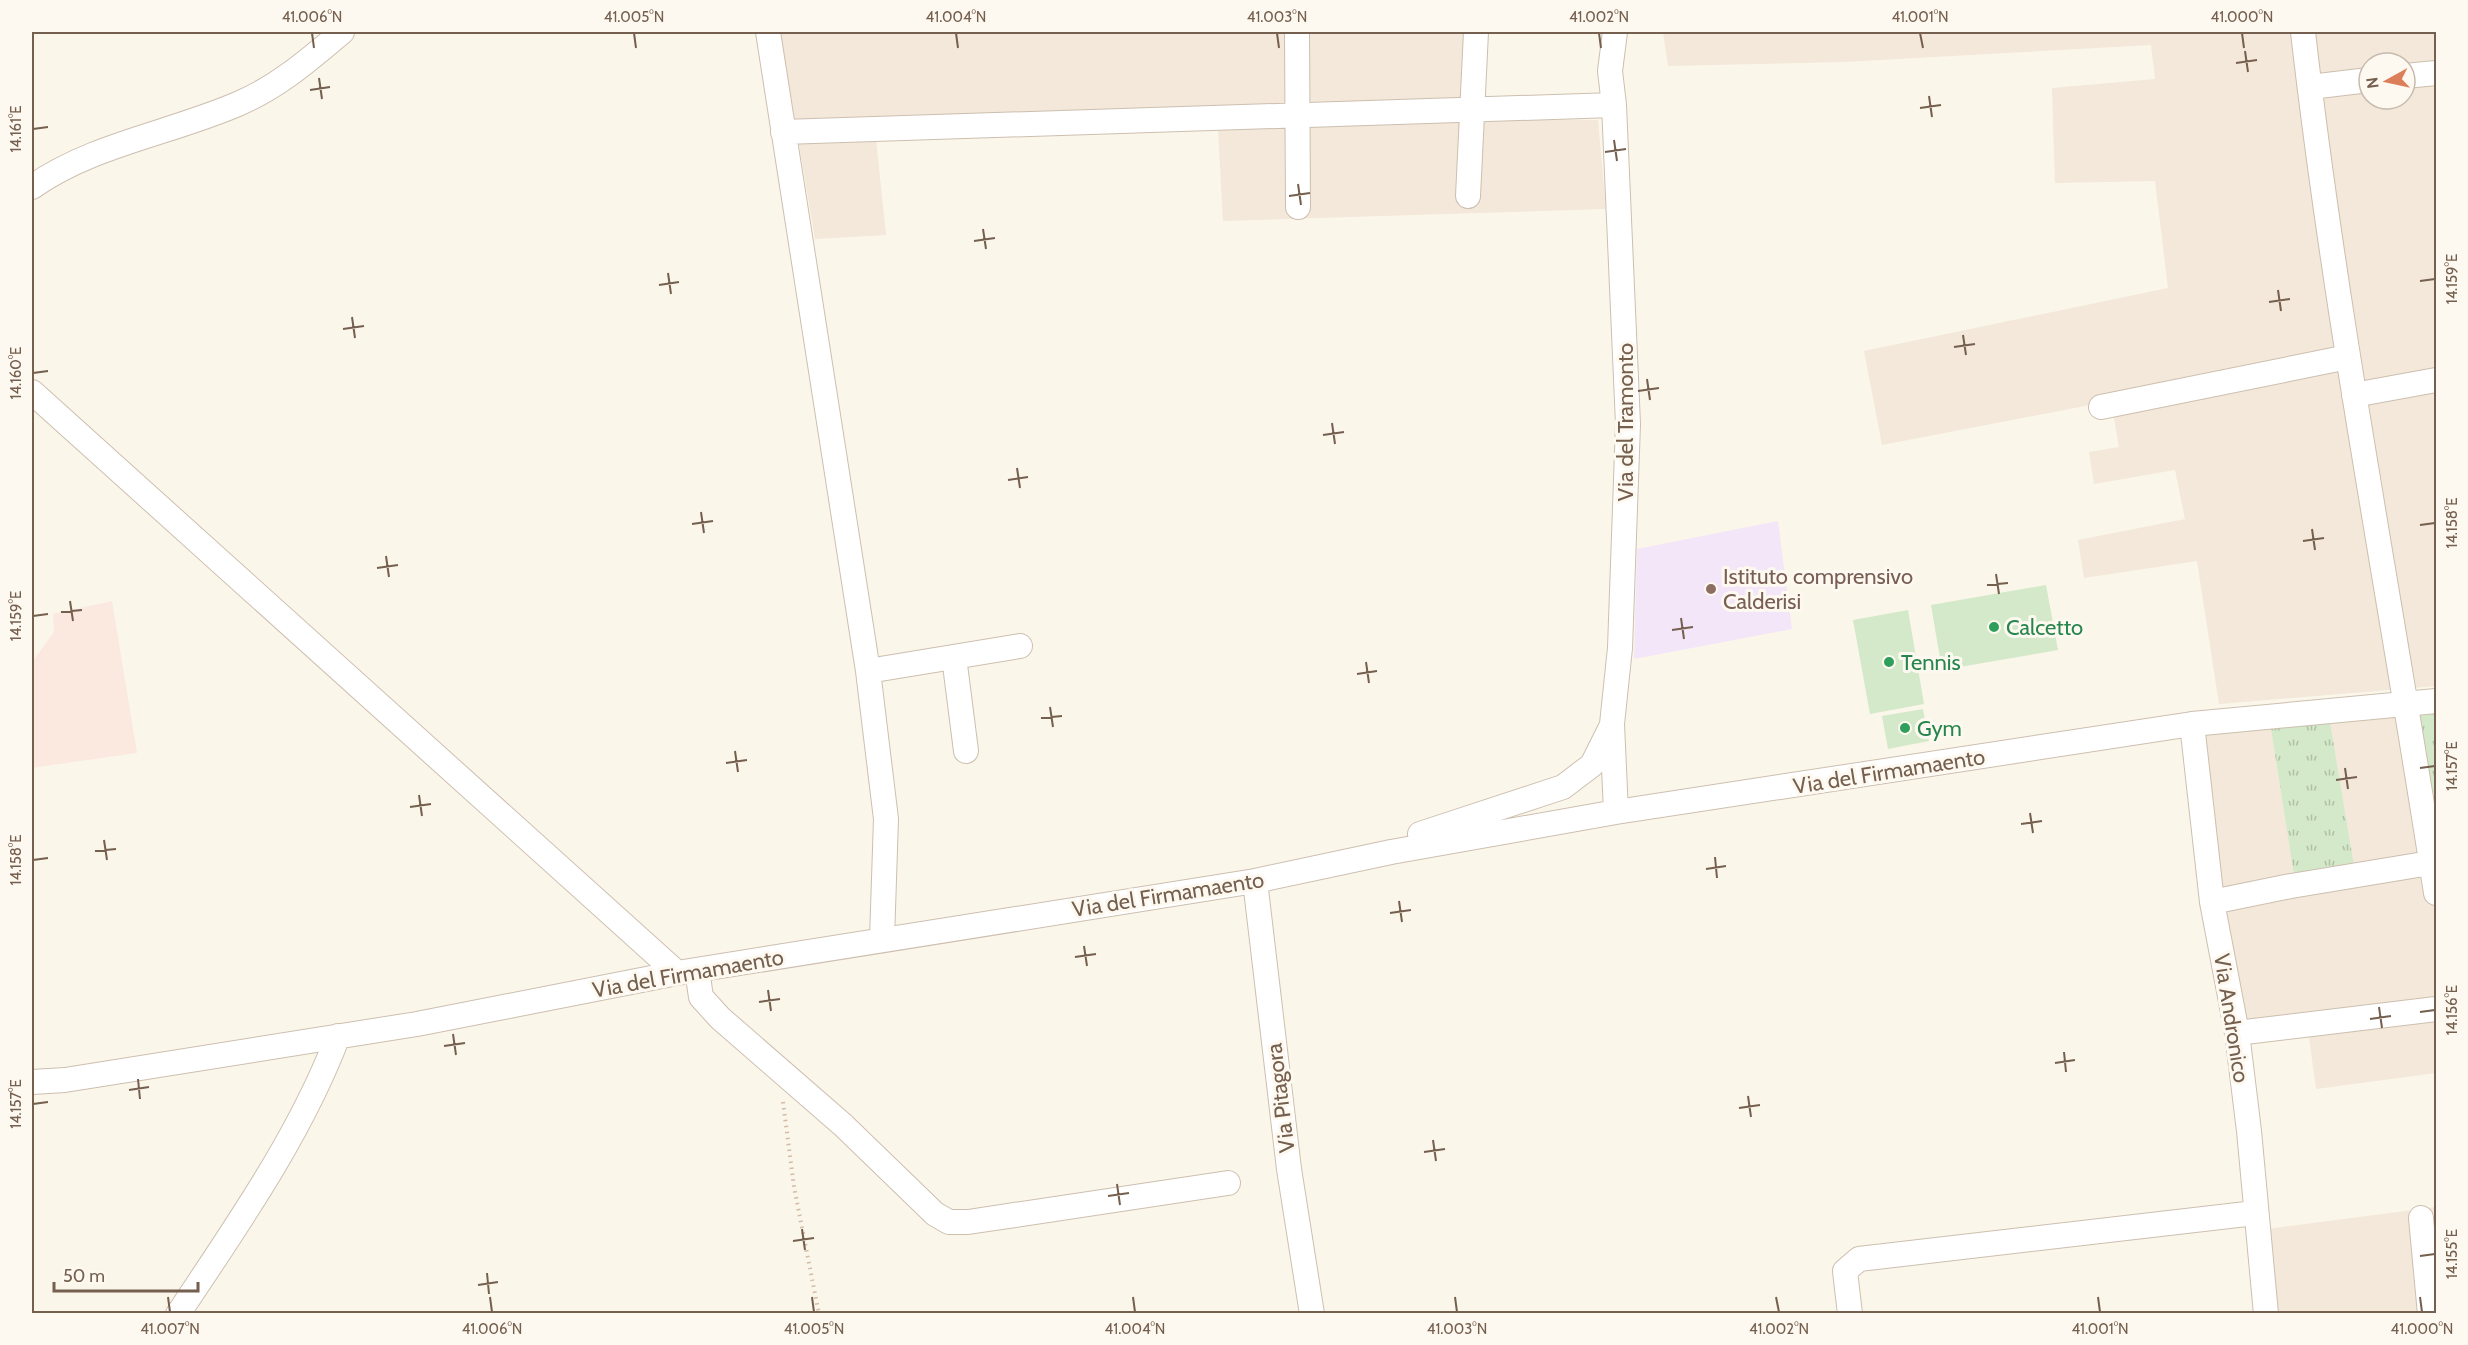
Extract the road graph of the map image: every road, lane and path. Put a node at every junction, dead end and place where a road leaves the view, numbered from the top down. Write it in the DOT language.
graph roads {
  1 [pos="342,32"];
  2 [pos="768,32"];
  3 [pos="1297,32"];
  4 [pos="1476,32"];
  5 [pos="1614,32"];
  6 [pos="2303,32"];
  7 [pos="2436,73"];
  8 [pos="2417,75"];
  9 [pos="2357,81"];
  10 [pos="2310,87"];
  11 [pos="1614,105"];
  12 [pos="1474,110"];
  13 [pos="1299,116"];
  14 [pos="783,132"];
  15 [pos="32,187"];
  16 [pos="1468,196"];
  17 [pos="1298,207"];
  18 [pos="2348,357"];
  19 [pos="2436,380"];
  20 [pos="32,392"];
  21 [pos="2354,395"];
  22 [pos="2101,407"];
  23 [pos="1020,646"];
  24 [pos="954,657"];
  25 [pos="868,671"];
  26 [pos="2436,701"];
  27 [pos="2404,705"];
  28 [pos="1612,724"];
  29 [pos="2192,724"];
  30 [pos="966,751"];
  31 [pos="1616,812"];
  32 [pos="1345,861"];
  33 [pos="2434,862"];
  34 [pos="1255,881"];
  35 [pos="2436,894"];
  36 [pos="2212,902"];
  37 [pos="882,939"];
  38 [pos="687,972"];
  39 [pos="2436,1009"];
  40 [pos="2237,1033"];
  41 [pos="338,1036"];
  42 [pos="783,1073"];
  43 [pos="32,1082"];
  44 [pos="1228,1183"];
  45 [pos="2256,1213"];
  46 [pos="2421,1218"];
  47 [pos="2436,1312"];
  48 [pos="2430,1313"];
  49 [pos="178,1314"];
  50 [pos="819,1314"];
  51 [pos="1312,1314"];
  52 [pos="1850,1314"];
  53 [pos="2266,1314"];
  54 [pos="2426,1314"];
  1 -- 15 [label="street"];
  2 -- 14 [label="street"];
  3 -- 13 [label="street"];
  4 -- 12 [label="street"];
  5 -- 11 [label="street, Via del Tramonto"];
  6 -- 10 [label="street"];
  7 -- 8 [label="street"];
  9 -- 10 [label="street"];
  10 -- 18 [label="street"];
  11 -- 12 [label="street"];
  11 -- 28 [label="street, Via del Tramonto"];
  12 -- 13 [label="street"];
  12 -- 16 [label="street"];
  13 -- 14 [label="street"];
  13 -- 17 [label="street"];
  14 -- 25 [label="street"];
  18 -- 21 [label="street"];
  18 -- 22 [label="street"];
  19 -- 21 [label="street"];
  20 -- 38 [label="street"];
  21 -- 27 [label="street"];
  23 -- 24 [label="street"];
  24 -- 25 [label="street"];
  24 -- 30 [label="street"];
  25 -- 37 [label="street"];
  26 -- 27 [label="street, Via del Firmamaento"];
  27 -- 29 [label="street, Via del Firmamaento"];
  27 -- 33 [label="street"];
  28 -- 31 [label="street, Via del Tramonto"];
  28 -- 32 [label="street, Via del Firmamaento"];
  29 -- 31 [label="street, Via del Firmamaento"];
  29 -- 36 [label="street, Via Andronico"];
  31 -- 32 [label="street, Via del Firmamaento"];
  32 -- 34 [label="street, Via del Firmamaento"];
  33 -- 35 [label="street"];
  33 -- 36 [label="street"];
  34 -- 37 [label="street, Via del Firmamaento"];
  34 -- 51 [label="street, Via Pitagora"];
  36 -- 40 [label="street, Via Andronico"];
  37 -- 38 [label="street, Via del Firmamaento"];
  38 -- 41 [label="street, Via del Firmamaento"];
  38 -- 42 [label="street"];
  39 -- 40 [label="street"];
  40 -- 45 [label="street, Via Andronico"];
  41 -- 43 [label="street, Via del Firmamaento"];
  41 -- 49 [label="street"];
  42 -- 44 [label="street"];
  42 -- 50 [label="path"];
  45 -- 52 [label="street"];
  45 -- 53 [label="street, Via Andronico"];
  46 -- 48 [label="street"];
  47 -- 48 [label="street"];
  48 -- 54 [label="street"];
}
